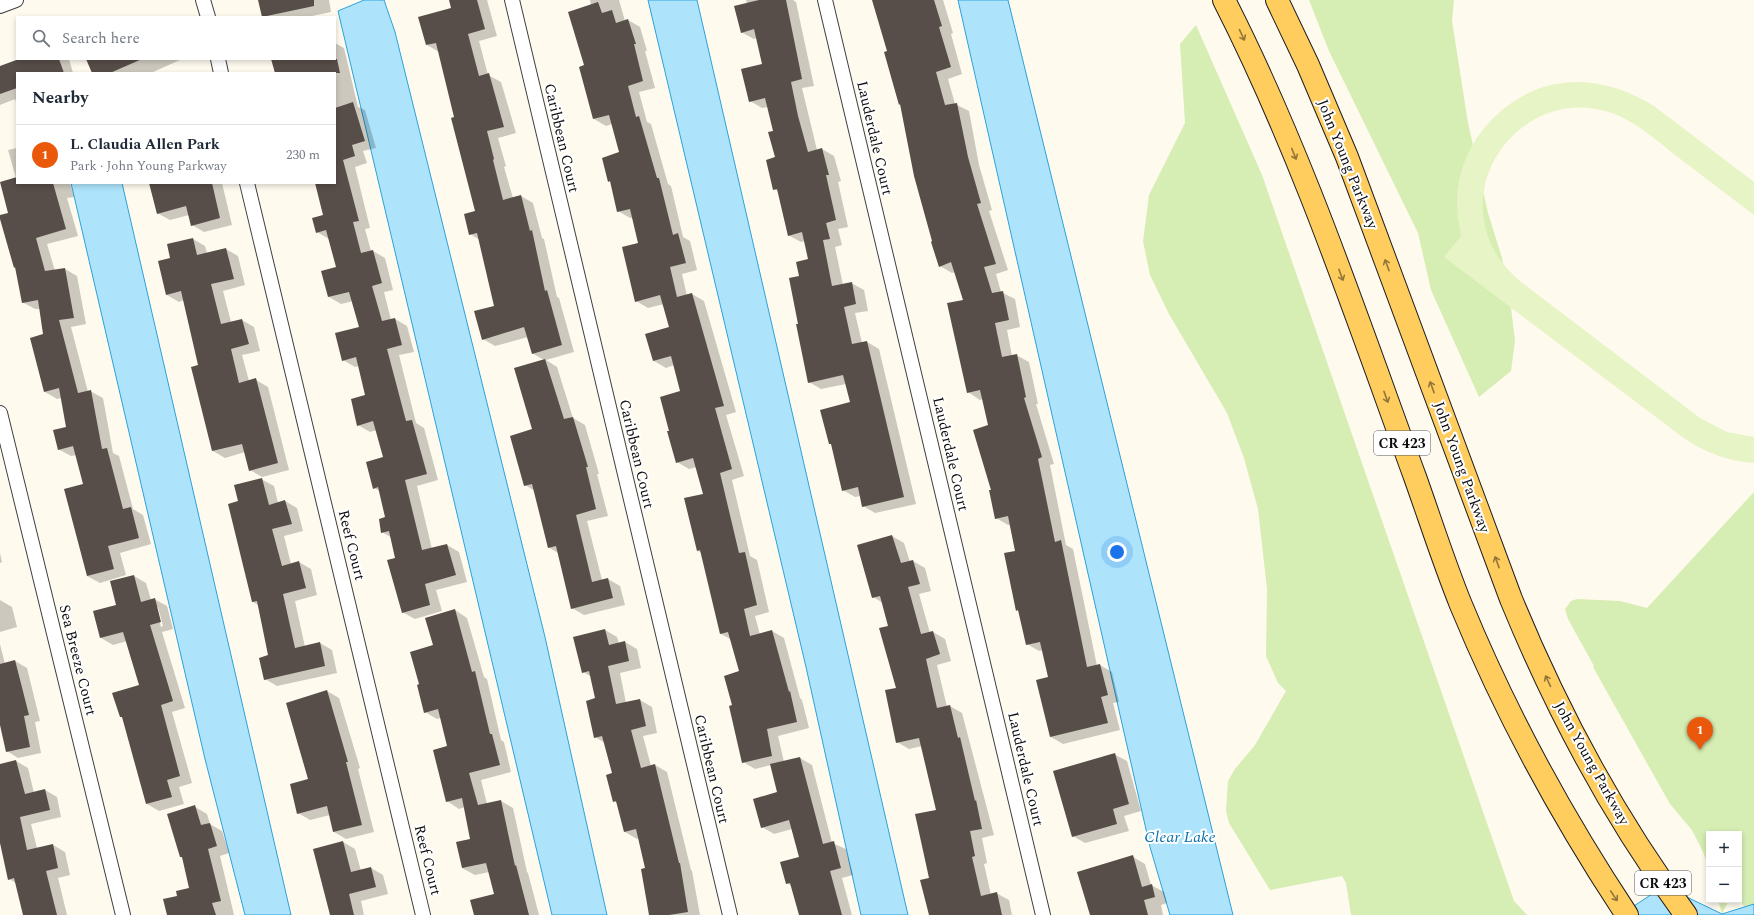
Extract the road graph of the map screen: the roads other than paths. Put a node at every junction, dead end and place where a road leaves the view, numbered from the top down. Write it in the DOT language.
graph roads {
  1 [pos="16,0"];
  2 [pos="204,0"];
  3 [pos="512,0"];
  4 [pos="825,0"];
  5 [pos="1224,0"];
  6 [pos="1277,0"];
  7 [pos="0,6"];
  8 [pos="208,16"];
  9 [pos="218,60"];
  10 [pos="221,72"];
  11 [pos="248,184"];
  12 [pos="0,413"];
  13 [pos="123,915"];
  14 [pos="424,915"];
  15 [pos="730,915"];
  16 [pos="1043,915"];
  17 [pos="1627,915"];
  18 [pos="1686,915"];
  1 -- 7 [label="street"];
  2 -- 8 [label="street"];
  3 -- 15 [label="street, Caribbean Court"];
  4 -- 16 [label="street, Lauderdale Court"];
  5 -- 17 [label="main road, CR 423, one-way"];
  18 -- 6 [label="main road, John Young Parkway / CR 423, one-way"];
  9 -- 10 [label="street"];
  11 -- 14 [label="street, Reef Court"];
  12 -- 13 [label="street, Sea Breeze Court"];
}
